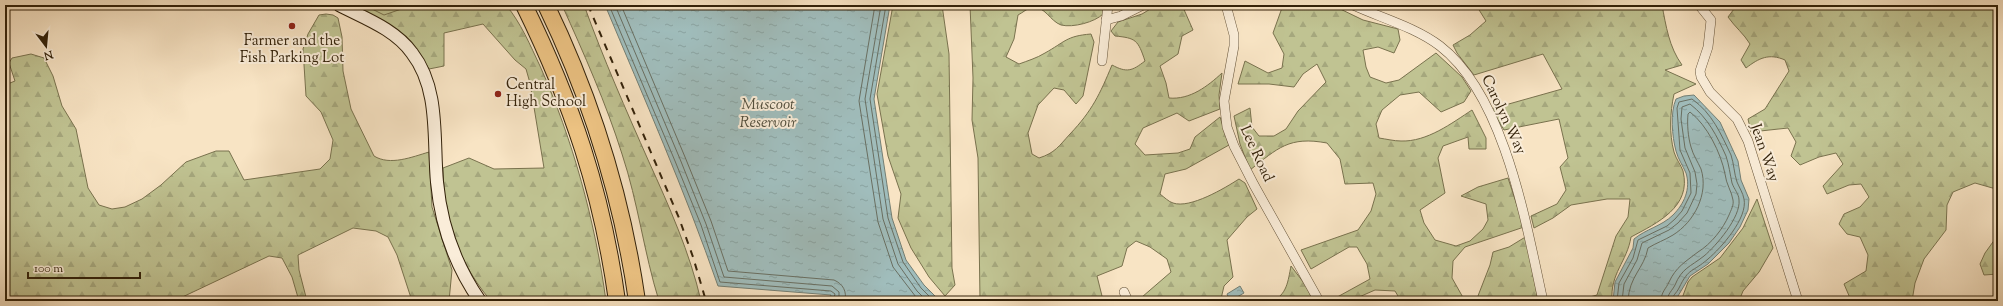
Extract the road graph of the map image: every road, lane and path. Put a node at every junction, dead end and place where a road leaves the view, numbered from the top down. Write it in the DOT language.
graph roads {
  1 [pos="339,5"];
  2 [pos="524,5"];
  3 [pos="546,5"];
  4 [pos="1108,5"];
  5 [pos="1142,5"];
  6 [pos="1226,5"];
  7 [pos="1353,5"];
  8 [pos="1699,5"];
  9 [pos="1106,20"];
  10 [pos="1102,61"];
  11 [pos="1124,292"];
  12 [pos="1998,298"];
  13 [pos="480,301"];
  14 [pos="617,301"];
  15 [pos="637,301"];
  16 [pos="1128,301"];
  17 [pos="1319,301"];
  18 [pos="1543,301"];
  19 [pos="1798,301"];
  20 [pos="1994,301"];
  1 -- 13 [label="main road"];
  2 -- 14 [label="highway"];
  3 -- 15 [label="highway"];
  4 -- 9 [label="street"];
  5 -- 9 [label="street"];
  6 -- 17 [label="street, Lee Road"];
  7 -- 18 [label="street, Carolyn Way"];
  8 -- 19 [label="street, Jean Way"];
  9 -- 10 [label="street"];
  11 -- 16 [label="street"];
  12 -- 20 [label="street"];
}
